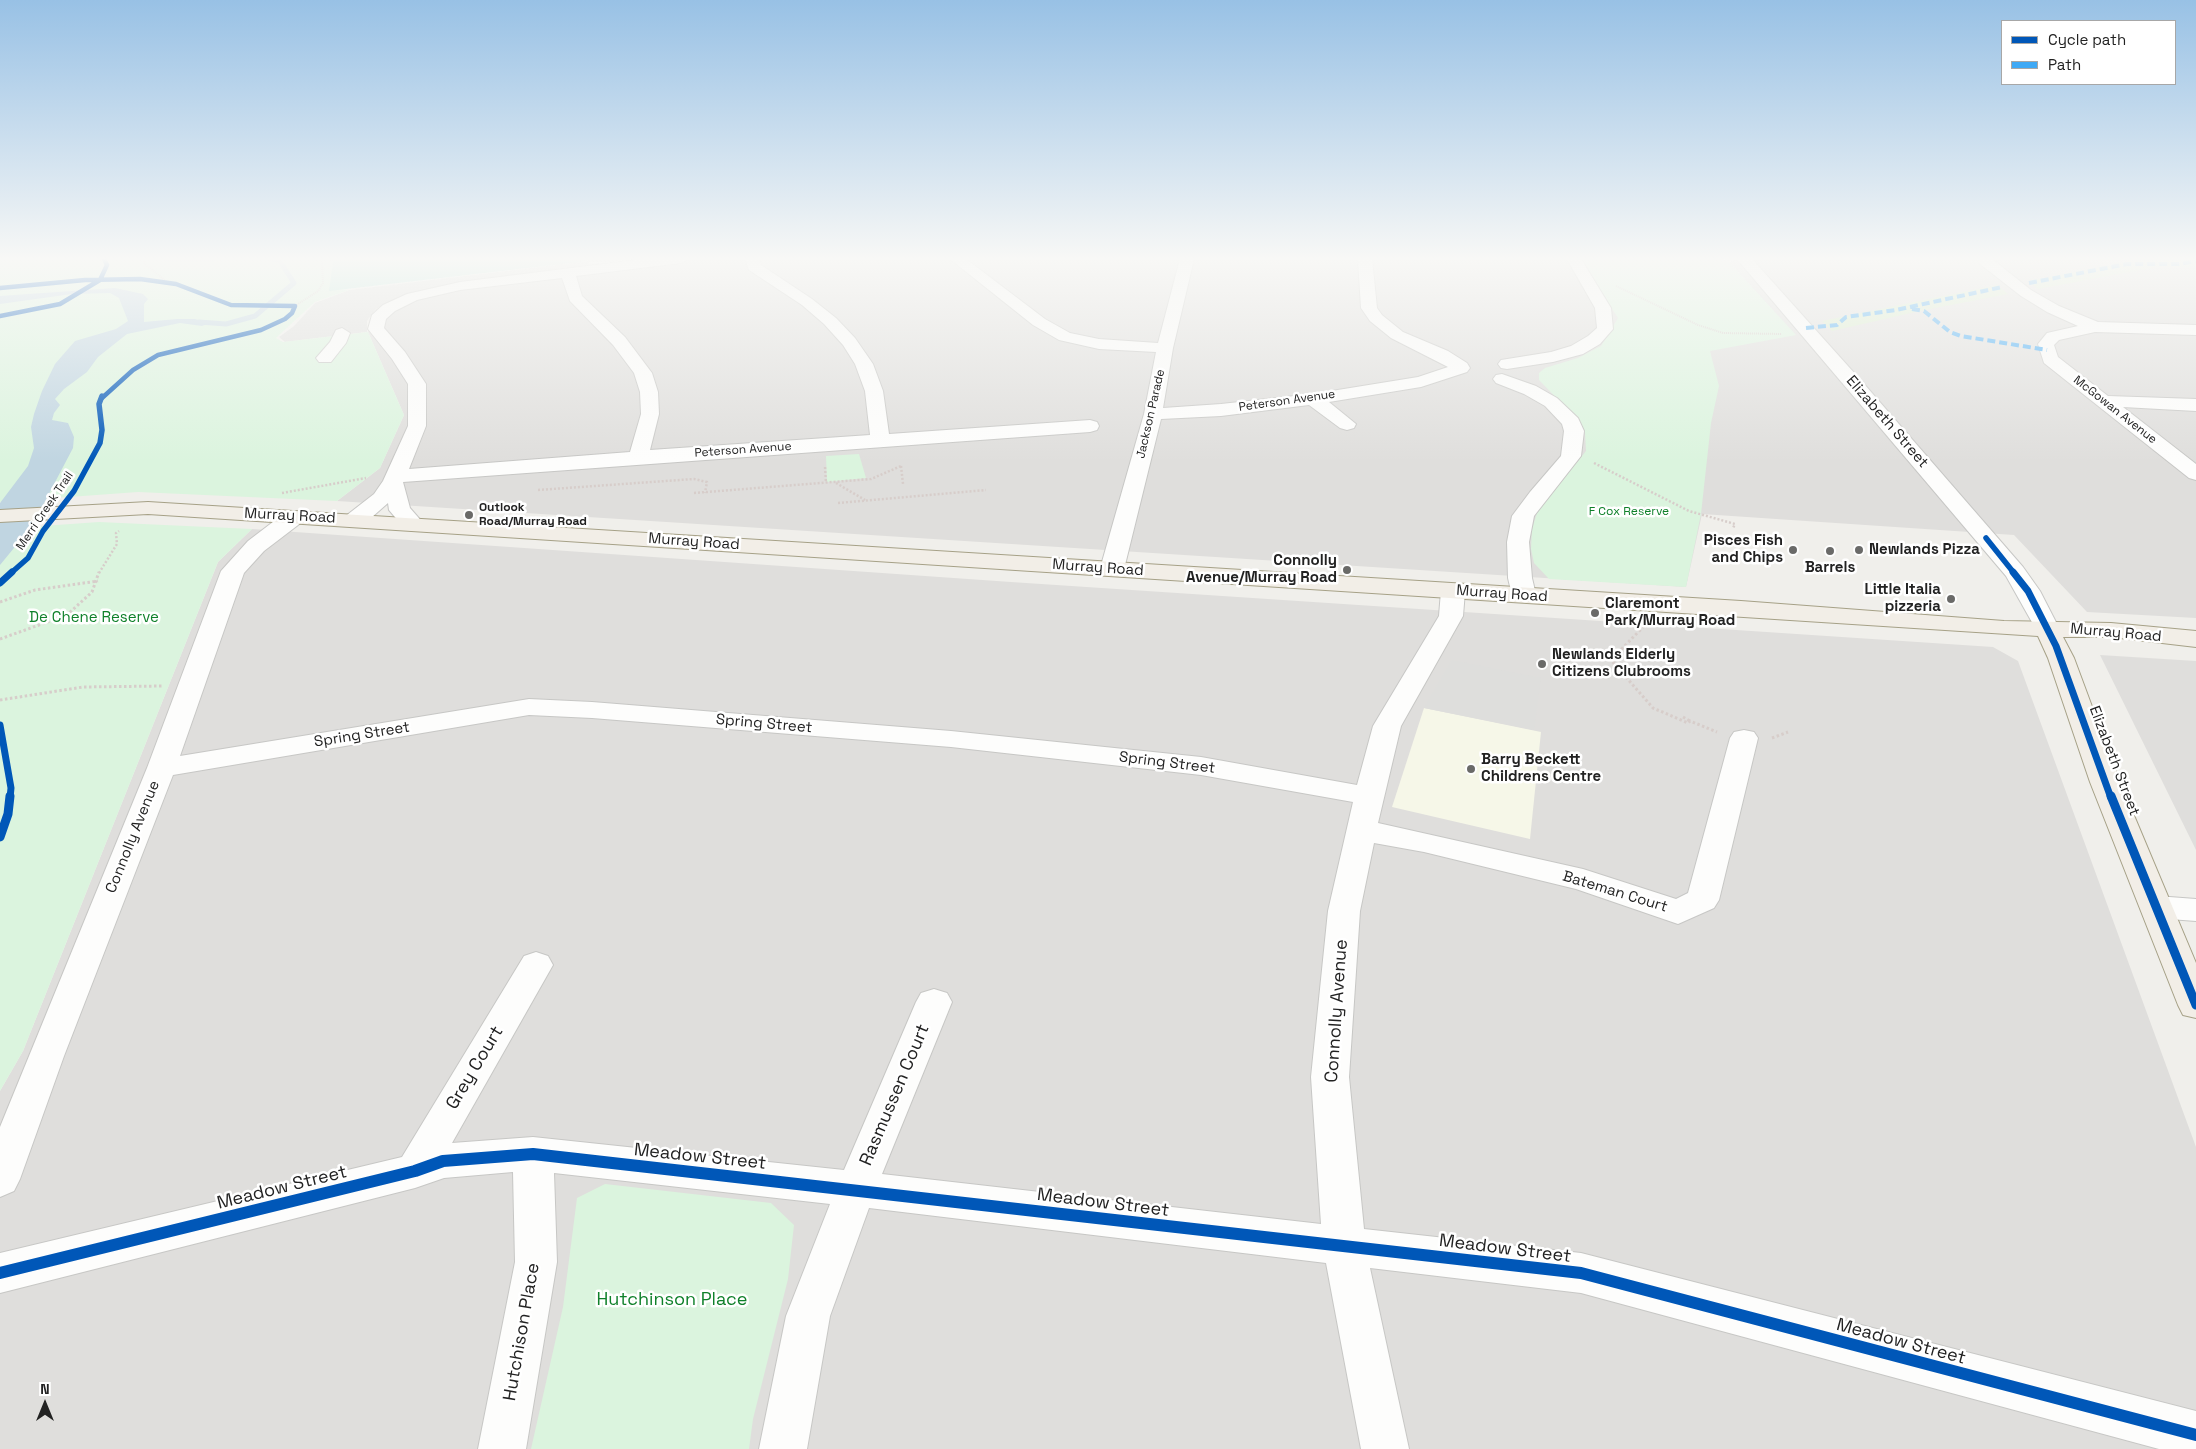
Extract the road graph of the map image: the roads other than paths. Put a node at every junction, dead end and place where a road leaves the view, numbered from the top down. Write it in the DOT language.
graph roads {
  1 [pos="376,327"];
  2 [pos="604,327"];
  3 [pos="835,327"];
  4 [pos="1047,327"];
  5 [pos="1171,327"];
  6 [pos="1387,327"];
  7 [pos="1605,327"];
  8 [pos="1804,327"];
  9 [pos="2092,327"];
  10 [pos="2111,327"];
  11 [pos="2196,330"];
  12 [pos="342,333"];
  13 [pos="1166,348"];
  14 [pos="1563,355"];
  15 [pos="325,358"];
  16 [pos="1474,367"];
  17 [pos="1505,371"];
  18 [pos="1527,373"];
  19 [pos="1313,399"];
  20 [pos="2106,401"];
  21 [pos="1551,402"];
  22 [pos="2196,405"];
  23 [pos="1153,414"];
  24 [pos="1347,424"];
  25 [pos="1090,426"];
  26 [pos="880,440"];
  27 [pos="638,457"];
  28 [pos="2196,474"];
  29 [pos="396,477"];
  30 [pos="288,505"];
  31 [pos="0,516"];
  32 [pos="355,520"];
  33 [pos="413,524"];
  34 [pos="1112,568"];
  35 [pos="1453,591"];
  36 [pos="1524,595"];
  37 [pos="2047,628"];
  38 [pos="2196,639"];
  39 [pos="1755,740"];
  40 [pos="161,768"];
  41 [pos="1368,796"];
  42 [pos="1361,830"];
  43 [pos="2156,907"];
  44 [pos="2196,910"];
  45 [pos="536,965"];
  46 [pos="934,1002"];
  47 [pos="2196,1005"];
  48 [pos="533,1154"];
  49 [pos="415,1171"];
  50 [pos="0,1179"];
  51 [pos="856,1189"];
  52 [pos="1345,1247"];
  53 [pos="0,1273"];
  54 [pos="2196,1435"];
  55 [pos="502,1449"];
  56 [pos="783,1449"];
  57 [pos="1384,1449"];
  1 -- 29 [label="street"];
  2 -- 27 [label="street"];
  3 -- 26 [label="street"];
  4 -- 13 [label="street"];
  5 -- 13 [label="street, Jackson Parade"];
  6 -- 16 [label="street"];
  7 -- 14 [label="street"];
  8 -- 37 [label="street, Elizabeth Street"];
  9 -- 20 [label="street, McGowan Avenue"];
  10 -- 11 [label="street, McGowan Avenue"];
  12 -- 15 [label="street"];
  13 -- 23 [label="street, Jackson Parade"];
  14 -- 17 [label="street"];
  14 -- 18 [label="street"];
  16 -- 17 [label="street"];
  16 -- 19 [label="street, Peterson Avenue"];
  17 -- 18 [label="street"];
  17 -- 21 [label="street"];
  18 -- 21 [label="street"];
  19 -- 23 [label="street, Peterson Avenue"];
  19 -- 24 [label="street"];
  20 -- 22 [label="street"];
  20 -- 28 [label="street, McGowan Avenue"];
  21 -- 36 [label="street"];
  23 -- 34 [label="street, Jackson Parade"];
  25 -- 26 [label="street, Peterson Avenue"];
  26 -- 27 [label="street, Peterson Avenue"];
  27 -- 29 [label="street, Peterson Avenue"];
  29 -- 32 [label="street"];
  29 -- 33 [label="street"];
  30 -- 31 [label="main road, Murray Road"];
  30 -- 32 [label="main road, Murray Road"];
  30 -- 40 [label="street, Connolly Avenue"];
  32 -- 33 [label="main road, Murray Road"];
  33 -- 34 [label="main road, Murray Road"];
  34 -- 35 [label="main road, Murray Road"];
  35 -- 36 [label="main road, Murray Road"];
  35 -- 41 [label="street, Connolly Avenue"];
  36 -- 37 [label="main road, Murray Road"];
  37 -- 38 [label="main road, Murray Road"];
  37 -- 43 [label="main road, Elizabeth Street"];
  39 -- 42 [label="street, Bateman Court"];
  40 -- 41 [label="street, Spring Street"];
  40 -- 50 [label="street, Connolly Avenue"];
  41 -- 42 [label="street, Connolly Avenue"];
  42 -- 52 [label="street, Connolly Avenue"];
  43 -- 44 [label="street"];
  43 -- 47 [label="main road, Elizabeth Street"];
  45 -- 49 [label="street, Grey Court"];
  46 -- 51 [label="street, Rasmussen Court"];
  48 -- 49 [label="street, Meadow Street"];
  48 -- 51 [label="street, Meadow Street"];
  48 -- 55 [label="street, Hutchison Place"];
  49 -- 53 [label="street, Meadow Street"];
  51 -- 52 [label="street, Meadow Street"];
  51 -- 56 [label="street"];
  52 -- 54 [label="street, Meadow Street"];
  52 -- 57 [label="street, Connolly Avenue"];
}
